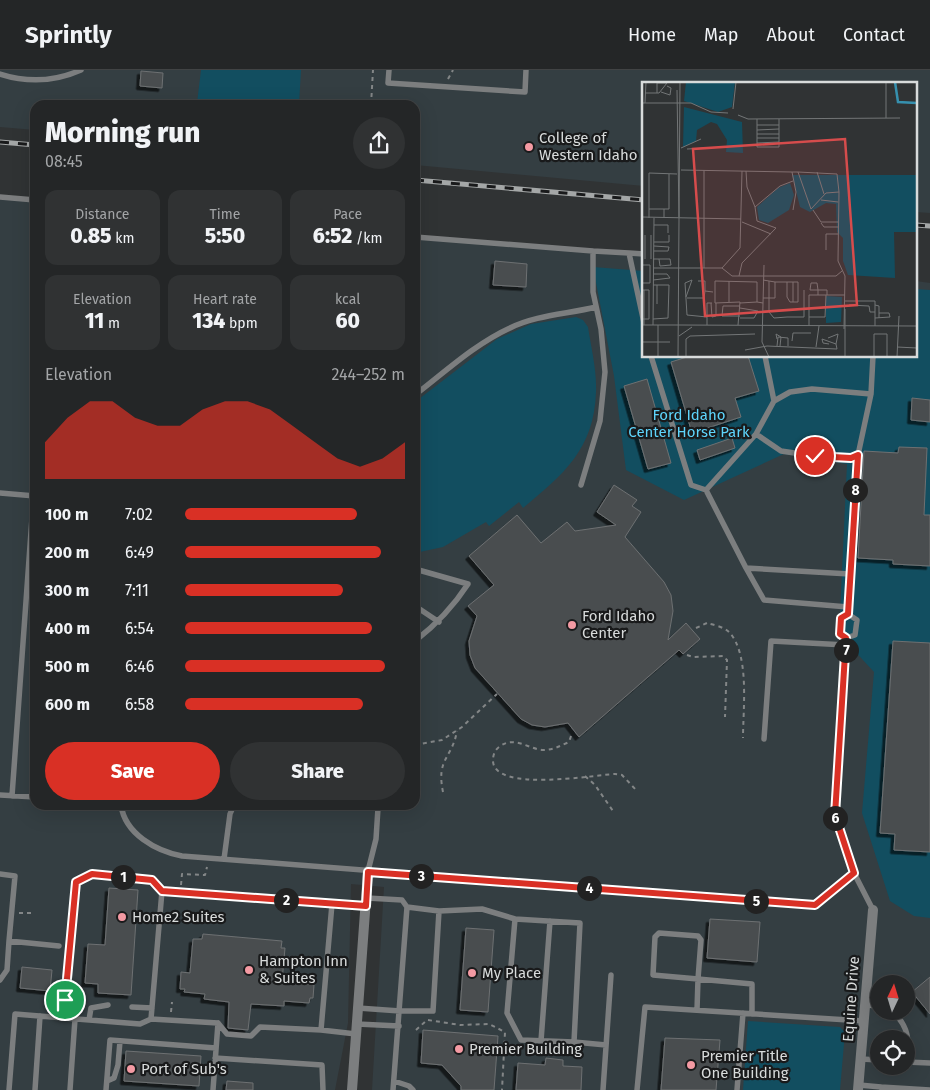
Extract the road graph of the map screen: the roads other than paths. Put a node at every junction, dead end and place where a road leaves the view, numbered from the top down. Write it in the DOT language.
graph roads {
  1 [pos="81,70"];
  2 [pos="389,70"];
  3 [pos="526,70"];
  4 [pos="0,74"];
  5 [pos="0,197"];
  6 [pos="30,200"];
  7 [pos="420,236"];
  8 [pos="593,252"];
  9 [pos="628,253"];
  10 [pos="642,254"];
  11 [pos="596,308"];
  12 [pos="642,313"];
  13 [pos="652,358"];
  14 [pos="765,358"];
  15 [pos="873,358"];
  16 [pos="420,391"];
  17 [pos="871,394"];
  18 [pos="774,401"];
  19 [pos="756,434"];
  20 [pos="858,455"];
  21 [pos="581,485"];
  22 [pos="706,490"];
  23 [pos="0,493"];
  24 [pos="30,496"];
  25 [pos="30,551"];
  26 [pos="746,568"];
  27 [pos="420,570"];
  28 [pos="850,574"];
  29 [pos="848,607"];
  30 [pos="420,609"];
  31 [pos="848,614"];
  32 [pos="439,622"];
  33 [pos="420,637"];
  34 [pos="846,638"];
  35 [pos="846,645"];
  36 [pos="764,739"];
  37 [pos="0,795"];
  38 [pos="12,796"];
  39 [pos="30,797"];
  40 [pos="122,810"];
  41 [pos="232,810"];
  42 [pos="378,810"];
  43 [pos="224,859"];
  44 [pos="368,872"];
  45 [pos="854,873"];
  46 [pos="0,874"];
  47 [pos="162,891"];
  48 [pos="366,902"];
  49 [pos="332,904"];
  50 [pos="407,907"];
  51 [pos="873,910"];
  52 [pos="439,911"];
  53 [pos="515,919"];
  54 [pos="550,920"];
  55 [pos="9,941"];
  56 [pos="59,946"];
  57 [pos="611,976"];
  58 [pos="698,979"];
  59 [pos="0,980"];
  60 [pos="865,1004"];
  61 [pos="108,1005"];
  62 [pos="870,1005"];
  63 [pos="132,1007"];
  64 [pos="152,1008"];
  65 [pos="358,1008"];
  66 [pos="697,1010"];
  67 [pos="400,1012"];
  68 [pos="743,1013"];
  69 [pos="752,1014"];
  70 [pos="40,1016"];
  71 [pos="64,1018"];
  72 [pos="151,1018"];
  73 [pos="74,1019"];
  74 [pos="89,1020"];
  75 [pos="864,1021"];
  76 [pos="218,1023"];
  77 [pos="399,1026"];
  78 [pos="357,1029"];
  79 [pos="321,1030"];
  80 [pos="120,1041"];
  81 [pos="540,1041"];
  82 [pos="574,1042"];
  83 [pos="606,1044"];
  84 [pos="216,1048"];
  85 [pos="215,1058"];
  86 [pos="861,1059"];
  87 [pos="870,1060"];
  88 [pos="915,1062"];
  89 [pos="930,1063"];
  90 [pos="107,1081"];
  91 [pos="394,1081"];
  92 [pos="859,1087"];
  93 [pos="881,1089"];
  94 [pos="10,1090"];
  95 [pos="35,1090"];
  96 [pos="70,1090"];
  97 [pos="106,1090"];
  98 [pos="213,1090"];
  99 [pos="323,1090"];
  100 [pos="352,1090"];
  101 [pos="393,1090"];
  102 [pos="412,1090"];
  103 [pos="603,1090"];
  104 [pos="637,1090"];
  105 [pos="737,1090"];
  106 [pos="930,1090"];
  1 -- 4 [label="lane"];
  2 -- 3 [label="lane"];
  5 -- 6 [label="lane"];
  7 -- 8 [label="lane"];
  8 -- 9 [label="lane"];
  8 -- 11 [label="lane"];
  9 -- 10 [label="lane"];
  9 -- 12 [label="lane"];
  11 -- 16 [label="lane"];
  11 -- 21 [label="lane"];
  13 -- 22 [label="lane"];
  14 -- 18 [label="lane"];
  15 -- 17 [label="lane"];
  17 -- 18 [label="lane"];
  17 -- 20 [label="lane"];
  18 -- 19 [label="lane"];
  19 -- 20 [label="lane"];
  19 -- 22 [label="lane"];
  20 -- 28 [label="lane"];
  22 -- 26 [label="lane"];
  23 -- 24 [label="lane"];
  25 -- 38 [label="lane"];
  26 -- 28 [label="lane"];
  26 -- 29 [label="lane"];
  27 -- 32 [label="lane"];
  28 -- 29 [label="lane"];
  29 -- 31 [label="lane"];
  30 -- 32 [label="lane"];
  31 -- 34 [label="lane"];
  31 -- 34 [label="lane"];
  32 -- 33 [label="lane"];
  34 -- 35 [label="lane"];
  35 -- 36 [label="lane"];
  35 -- 45 [label="lane"];
  37 -- 38 [label="lane"];
  38 -- 39 [label="lane"];
  40 -- 43 [label="lane"];
  41 -- 43 [label="lane"];
  42 -- 44 [label="lane"];
  43 -- 44 [label="lane"];
  44 -- 45 [label="lane"];
  44 -- 48 [label="street"];
  45 -- 51 [label="lane"];
  46 -- 55 [label="lane"];
  47 -- 49 [label="lane"];
  47 -- 64 [label="lane"];
  47 -- 71 [label="lane"];
  48 -- 49 [label="lane"];
  48 -- 50 [label="lane"];
  48 -- 65 [label="street"];
  49 -- 79 [label="lane"];
  50 -- 52 [label="lane"];
  50 -- 67 [label="lane"];
  51 -- 60 [label="street, Equine Drive"];
  52 -- 53 [label="lane"];
  52 -- 67 [label="lane"];
  53 -- 54 [label="lane"];
  53 -- 81 [label="lane"];
  54 -- 81 [label="lane"];
  54 -- 82 [label="lane"];
  55 -- 56 [label="lane"];
  55 -- 59 [label="lane"];
  57 -- 83 [label="lane"];
  58 -- 58 [label="lane"];
  58 -- 66 [label="lane"];
  58 -- 69 [label="lane"];
  60 -- 62 [label="lane"];
  60 -- 75 [label="street, Equine Drive"];
  61 -- 74 [label="lane"];
  63 -- 64 [label="lane"];
  64 -- 72 [label="lane"];
  65 -- 67 [label="lane"];
  65 -- 78 [label="street"];
  66 -- 68 [label="lane"];
  66 -- 104 [label="lane"];
  67 -- 77 [label="lane"];
  68 -- 69 [label="lane"];
  68 -- 105 [label="lane"];
  69 -- 75 [label="lane"];
  70 -- 71 [label="lane"];
  70 -- 94 [label="lane"];
  70 -- 95 [label="lane"];
  71 -- 73 [label="lane"];
  72 -- 74 [label="lane"];
  72 -- 76 [label="lane"];
  73 -- 74 [label="lane"];
  73 -- 96 [label="lane"];
  75 -- 86 [label="street, Equine Drive"];
  76 -- 79 [label="lane"];
  76 -- 84 [label="lane"];
  77 -- 78 [label="lane"];
  77 -- 91 [label="lane"];
  78 -- 79 [label="lane"];
  78 -- 100 [label="street"];
  80 -- 84 [label="lane"];
  80 -- 90 [label="lane"];
  80 -- 90 [label="lane"];
  81 -- 82 [label="lane"];
  82 -- 83 [label="lane"];
  83 -- 103 [label="lane"];
  84 -- 85 [label="lane"];
  85 -- 98 [label="lane"];
  85 -- 99 [label="lane"];
  86 -- 87 [label="lane"];
  86 -- 92 [label="street, Equine Drive"];
  88 -- 89 [label="lane"];
  90 -- 97 [label="lane"];
  91 -- 101 [label="lane"];
  91 -- 102 [label="lane"];
  92 -- 93 [label="lane"];
  93 -- 106 [label="lane"];
}
